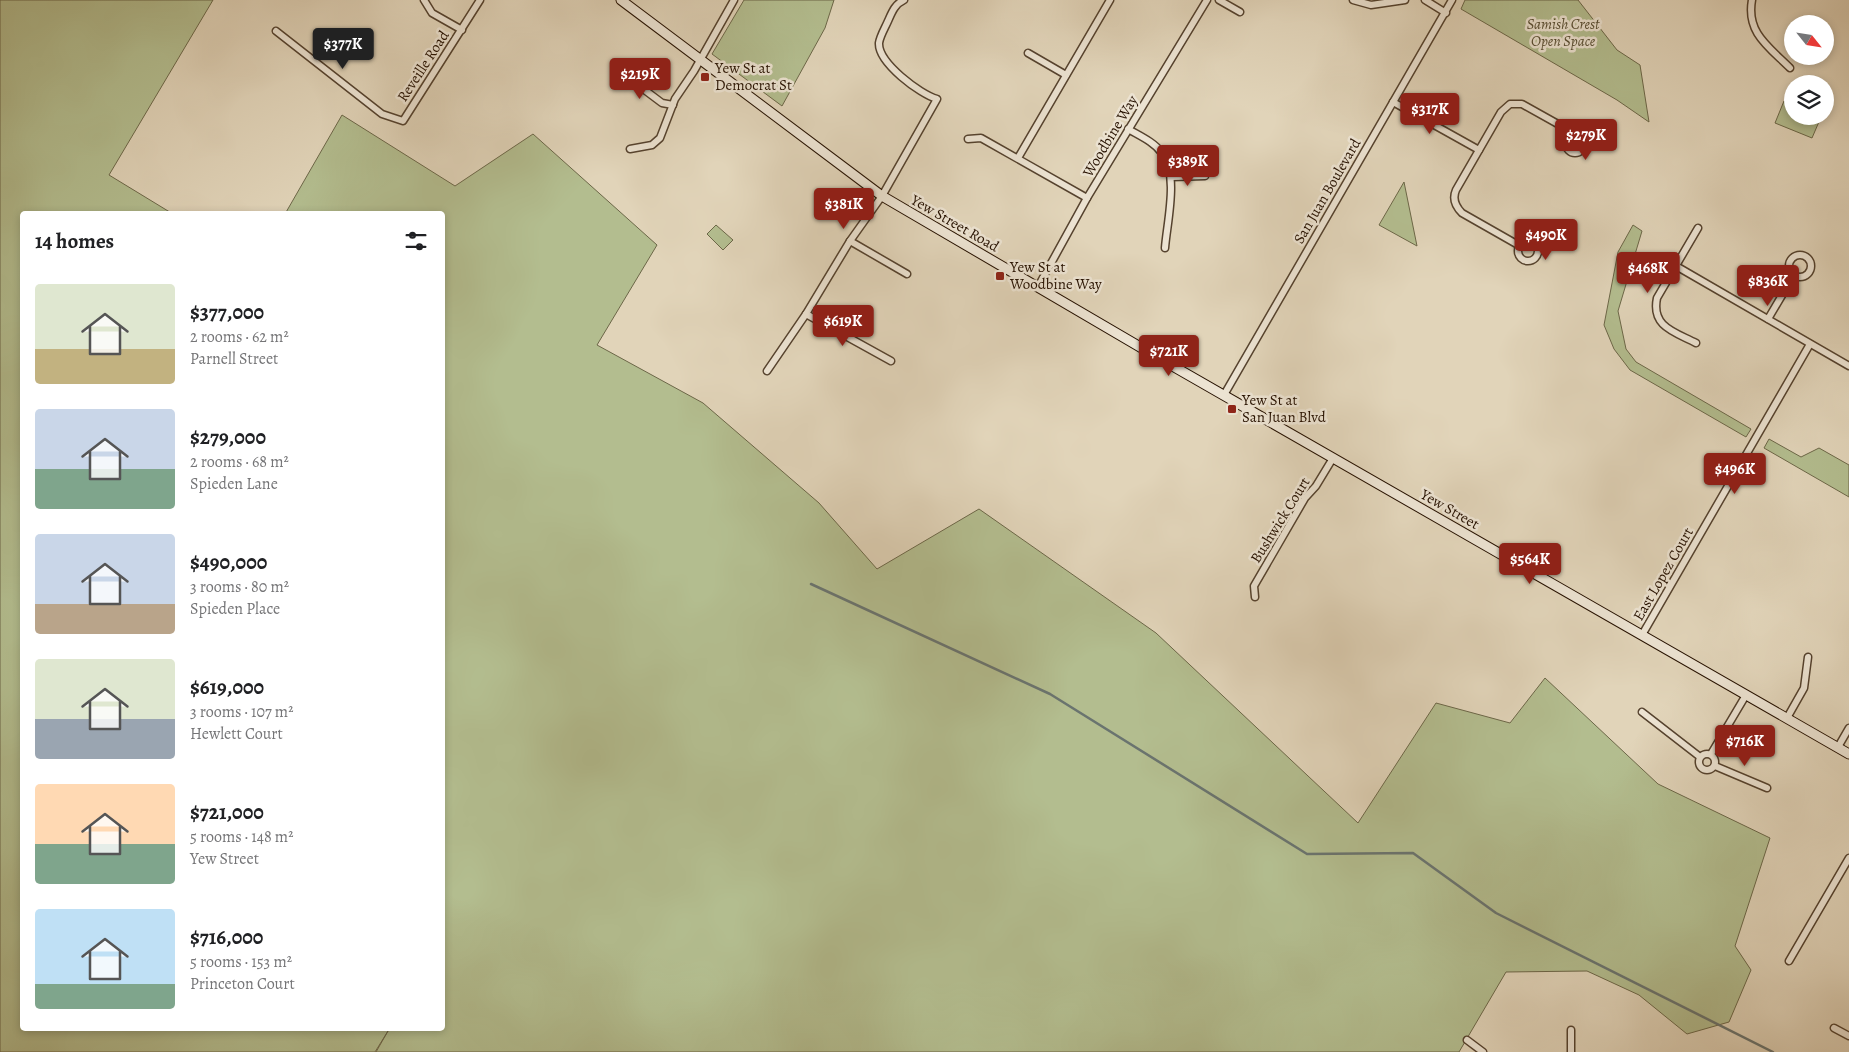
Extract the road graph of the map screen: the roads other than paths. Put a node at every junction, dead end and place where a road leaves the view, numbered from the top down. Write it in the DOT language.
graph roads {
  1 [pos="424,0"];
  2 [pos="480,0"];
  3 [pos="621,0"];
  4 [pos="734,0"];
  5 [pos="904,0"];
  6 [pos="1110,0"];
  7 [pos="1207,0"];
  8 [pos="1219,0"];
  9 [pos="1353,0"];
  10 [pos="1406,0"];
  11 [pos="1425,0"];
  12 [pos="1452,0"];
  13 [pos="1752,0"];
  14 [pos="1240,12"];
  15 [pos="1446,13"];
  16 [pos="462,30"];
  17 [pos="276,31"];
  18 [pos="1028,53"];
  19 [pos="700,60"];
  20 [pos="1790,68"];
  21 [pos="618,70"];
  22 [pos="1066,75"];
  23 [pos="1392,102"];
  24 [pos="673,105"];
  25 [pos="1128,129"];
  26 [pos="1570,135"];
  27 [pos="968,139"];
  28 [pos="630,149"];
  29 [pos="1479,150"];
  30 [pos="1018,158"];
  31 [pos="1205,176"];
  32 [pos="1171,177"];
  33 [pos="882,196"];
  34 [pos="1087,198"];
  35 [pos="1698,228"];
  36 [pos="850,240"];
  37 [pos="1520,246"];
  38 [pos="1164,248"];
  39 [pos="1676,266"];
  40 [pos="908,274"];
  41 [pos="1794,275"];
  42 [pos="1038,287"];
  43 [pos="806,314"];
  44 [pos="1768,319"];
  45 [pos="1696,343"];
  46 [pos="1810,344"];
  47 [pos="891,361"];
  48 [pos="1849,366"];
  49 [pos="767,371"];
  50 [pos="1224,395"];
  51 [pos="1333,458"];
  52 [pos="1255,597"];
  53 [pos="1642,635"];
  54 [pos="1808,656"];
  55 [pos="1746,695"];
  56 [pos="1642,712"];
  57 [pos="1787,718"];
  58 [pos="1849,728"];
  59 [pos="1838,747"];
  60 [pos="1711,754"];
  61 [pos="1849,754"];
  62 [pos="1700,757"];
  63 [pos="1715,766"];
  64 [pos="1767,788"];
  65 [pos="1849,858"];
  66 [pos="1788,961"];
  67 [pos="1834,1028"];
  68 [pos="1571,1030"];
  69 [pos="1849,1036"];
  70 [pos="1467,1040"];
  71 [pos="1483,1052"];
  72 [pos="1572,1052"];
  1 -- 16 [label="street"];
  2 -- 16 [label="street, Reveille Road"];
  3 -- 19 [label="street, Yew Street Road"];
  4 -- 19 [label="street"];
  5 -- 33 [label="street"];
  6 -- 22 [label="street"];
  7 -- 25 [label="street, Woodbine Way"];
  8 -- 14 [label="street"];
  9 -- 10 [label="street"];
  11 -- 15 [label="street"];
  12 -- 15 [label="street, San Juan Boulevard"];
  13 -- 20 [label="street"];
  15 -- 23 [label="street, San Juan Boulevard"];
  16 -- 17 [label="street, Reveille Road"];
  18 -- 22 [label="street"];
  19 -- 24 [label="street"];
  19 -- 33 [label="street, Yew Street Road"];
  21 -- 24 [label="street"];
  22 -- 30 [label="street"];
  23 -- 29 [label="street"];
  23 -- 50 [label="street, San Juan Boulevard"];
  24 -- 28 [label="street"];
  25 -- 32 [label="street"];
  25 -- 34 [label="street, Woodbine Way"];
  26 -- 29 [label="street"];
  27 -- 30 [label="street"];
  29 -- 37 [label="street"];
  30 -- 34 [label="street"];
  31 -- 32 [label="street"];
  32 -- 38 [label="street"];
  33 -- 36 [label="street"];
  33 -- 42 [label="street, Yew Street Road"];
  34 -- 42 [label="street, Woodbine Way"];
  35 -- 39 [label="street"];
  36 -- 40 [label="street"];
  36 -- 43 [label="street"];
  39 -- 44 [label="street"];
  39 -- 45 [label="street"];
  41 -- 44 [label="street"];
  42 -- 50 [label="street, Yew Street"];
  43 -- 47 [label="street"];
  43 -- 49 [label="street"];
  44 -- 46 [label="street"];
  46 -- 48 [label="street"];
  46 -- 53 [label="street, East Lopez Court"];
  50 -- 51 [label="street, Yew Street"];
  51 -- 52 [label="street, Bushwick Court"];
  51 -- 53 [label="street, Yew Street"];
  53 -- 55 [label="street, Yew Street"];
  54 -- 57 [label="street"];
  55 -- 57 [label="street, Yew Street"];
  55 -- 60 [label="street"];
  56 -- 62 [label="street"];
  57 -- 59 [label="street, Yew Street"];
  58 -- 59 [label="street"];
  59 -- 61 [label="street, Yew Street"];
  60 -- 62 [label="street"];
  60 -- 63 [label="street"];
  62 -- 63 [label="street"];
  63 -- 64 [label="street"];
  65 -- 66 [label="street"];
  67 -- 69 [label="street"];
  68 -- 72 [label="street"];
  70 -- 71 [label="street"];
}
